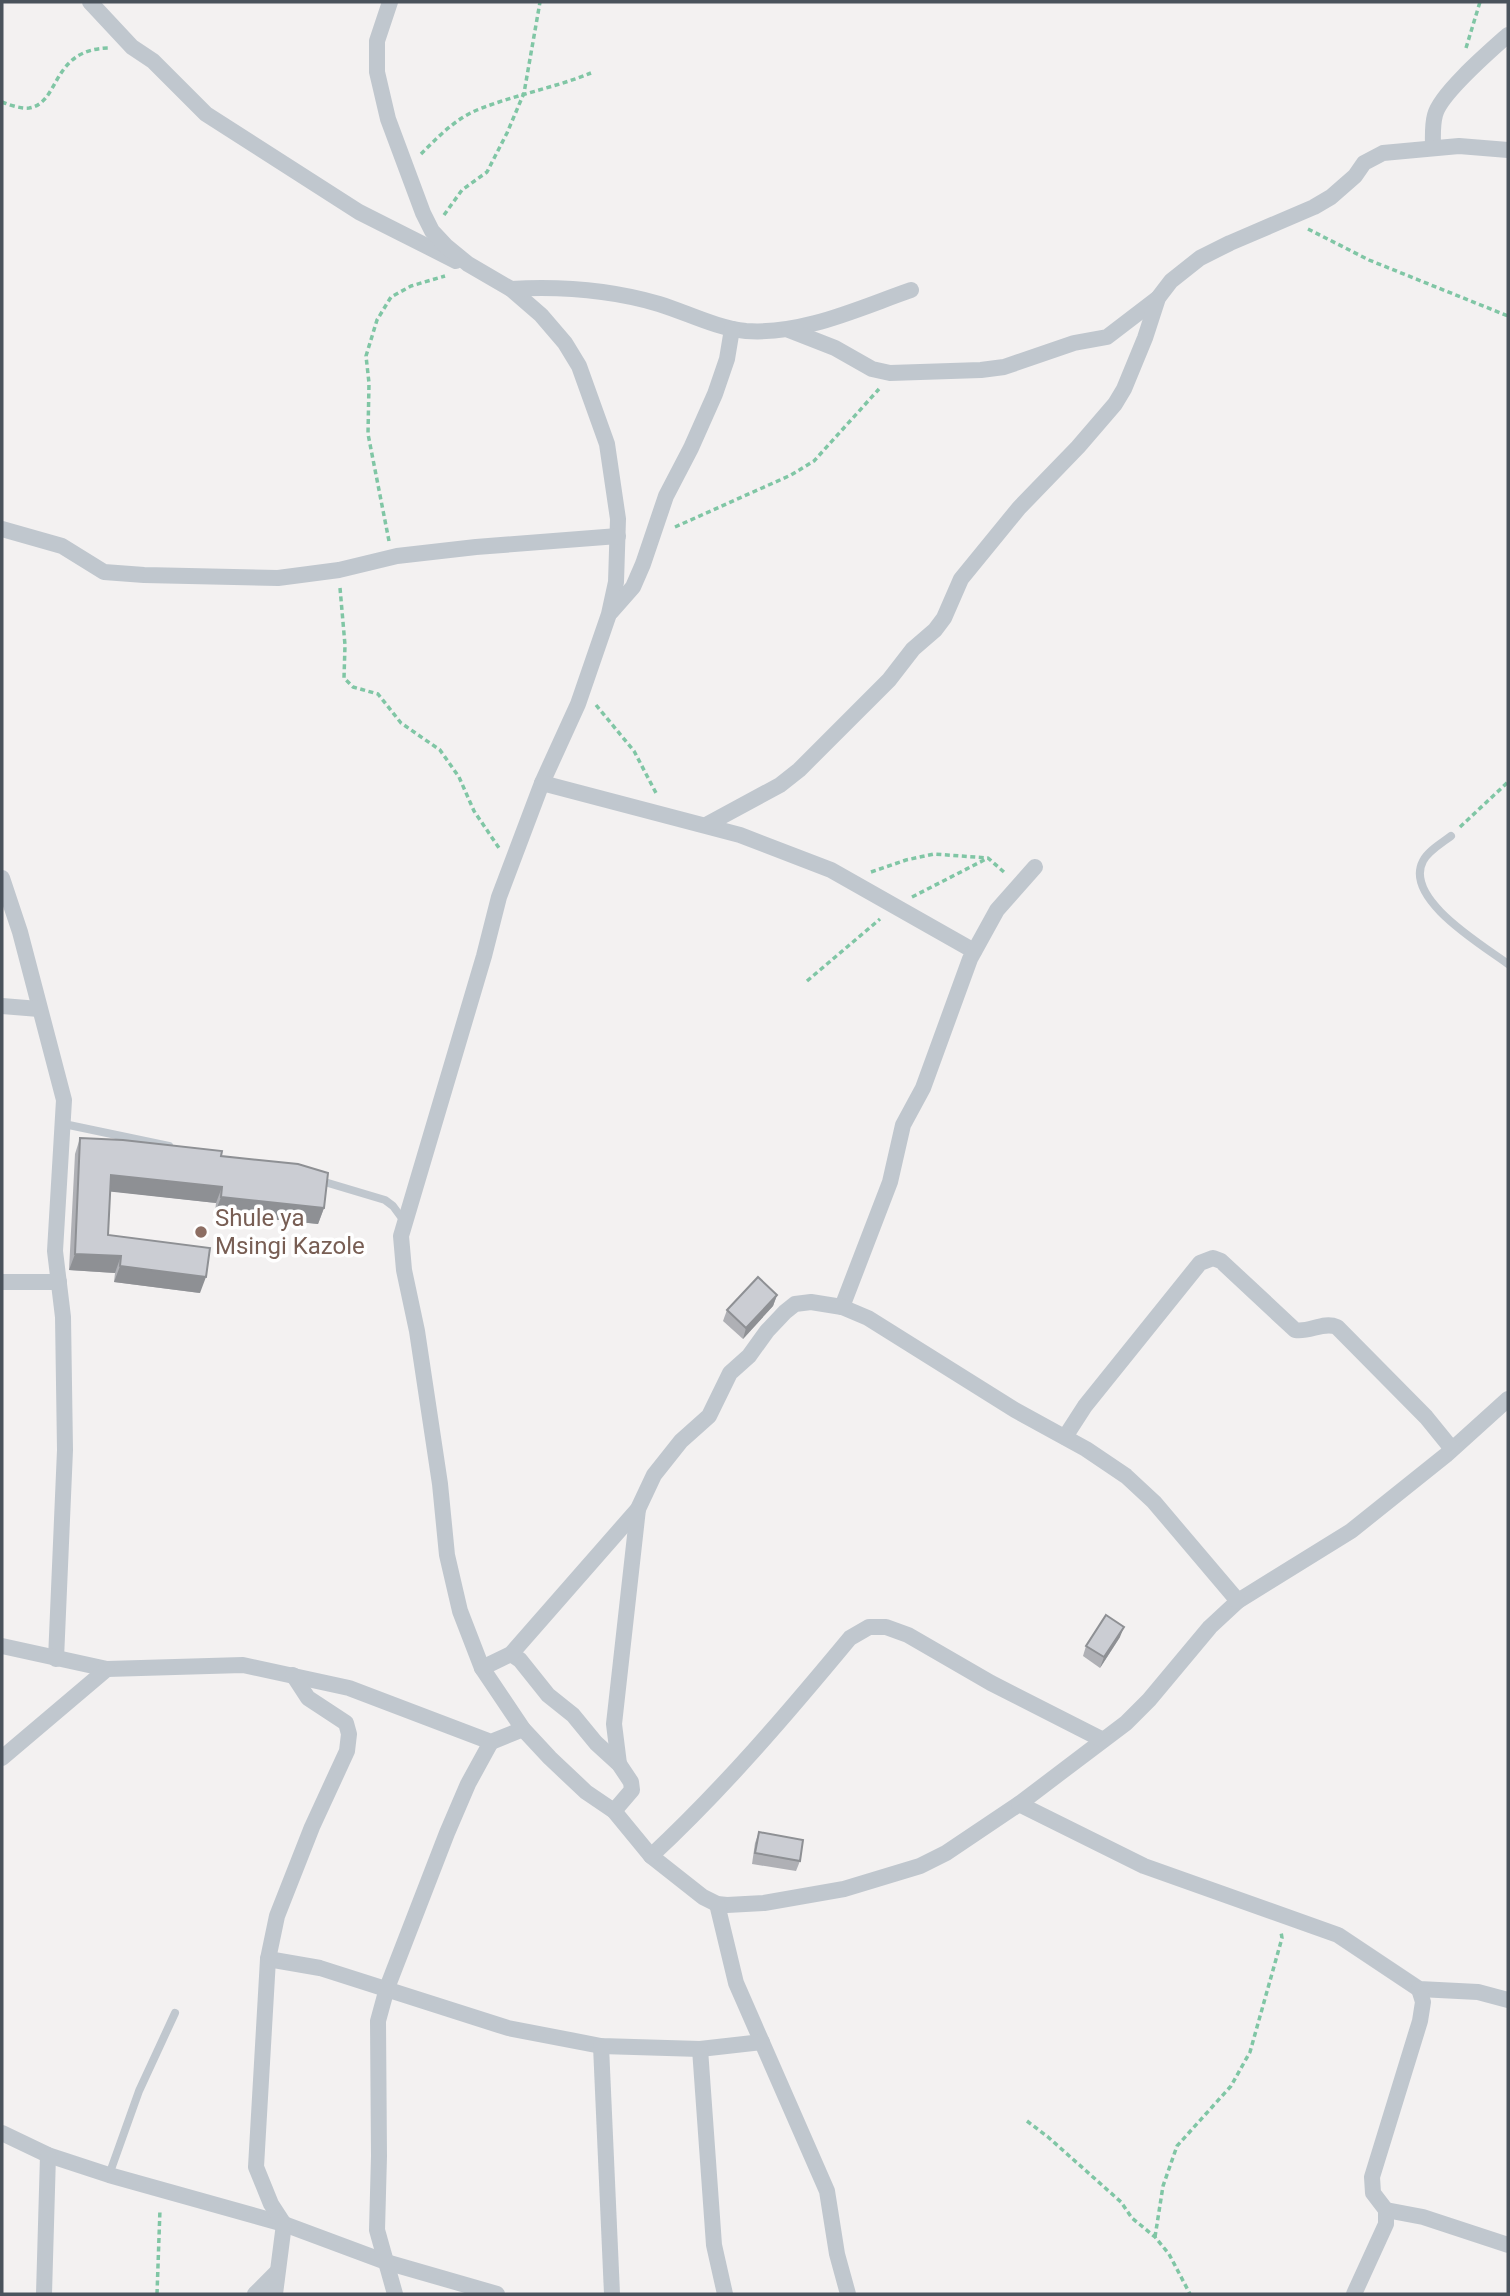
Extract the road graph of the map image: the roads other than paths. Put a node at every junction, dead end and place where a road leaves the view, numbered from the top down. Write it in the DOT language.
graph roads {
  1 [pos="90,2"];
  2 [pos="390,2"];
  3 [pos="1508,35"];
  4 [pos="1433,148"];
  5 [pos="1508,150"];
  6 [pos="471,266"];
  7 [pos="511,289"];
  8 [pos="911,290"];
  9 [pos="1158,298"];
  10 [pos="732,329"];
  11 [pos="789,330"];
  12 [pos="2,529"];
  13 [pos="618,536"];
  14 [pos="609,614"];
  15 [pos="542,783"];
  16 [pos="706,825"];
  17 [pos="1451,836"];
  18 [pos="1035,867"];
  19 [pos="2,878"];
  20 [pos="974,951"];
  21 [pos="1508,964"];
  22 [pos="2,1006"];
  23 [pos="39,1009"];
  24 [pos="64,1124"];
  25 [pos="175,1147"];
  26 [pos="310,1178"];
  27 [pos="404,1221"];
  28 [pos="2,1282"];
  29 [pos="59,1282"];
  30 [pos="842,1307"];
  31 [pos="1508,1399"];
  32 [pos="1065,1437"];
  33 [pos="1452,1450"];
  34 [pos="638,1509"];
  35 [pos="1238,1601"];
  36 [pos="2,1646"];
  37 [pos="511,1654"];
  38 [pos="56,1659"];
  39 [pos="482,1668"];
  40 [pos="107,1669"];
  41 [pos="293,1675"];
  42 [pos="523,1729"];
  43 [pos="1103,1740"];
  44 [pos="491,1742"];
  45 [pos="2,1759"];
  46 [pos="619,1764"];
  47 [pos="1018,1804"];
  48 [pos="614,1811"];
  49 [pos="651,1856"];
  50 [pos="717,1904"];
  51 [pos="268,1959"];
  52 [pos="387,1989"];
  53 [pos="1419,1989"];
  54 [pos="1508,2000"];
  55 [pos="175,2013"];
  56 [pos="762,2042"];
  57 [pos="601,2046"];
  58 [pos="700,2049"];
  59 [pos="2,2133"];
  60 [pos="48,2155"];
  61 [pos="109,2175"];
  62 [pos="1386,2210"];
  63 [pos="284,2224"];
  64 [pos="1508,2245"];
  65 [pos="386,2262"];
  66 [pos="276,2273"];
  67 [pos="44,2294"];
  68 [pos="255,2294"];
  69 [pos="275,2294"];
  70 [pos="395,2294"];
  71 [pos="497,2294"];
  72 [pos="612,2294"];
  73 [pos="724,2294"];
  74 [pos="848,2294"];
  75 [pos="1354,2294"];
  1 -- 6 [label="street"];
  2 -- 6 [label="street"];
  3 -- 4 [label="street"];
  4 -- 5 [label="street"];
  4 -- 9 [label="street"];
  6 -- 7 [label="street"];
  7 -- 10 [label="street"];
  7 -- 13 [label="street"];
  8 -- 11 [label="street"];
  9 -- 11 [label="street"];
  9 -- 16 [label="street"];
  10 -- 11 [label="street"];
  10 -- 14 [label="street"];
  12 -- 13 [label="street"];
  13 -- 14 [label="street"];
  14 -- 15 [label="street"];
  15 -- 16 [label="street"];
  15 -- 27 [label="street"];
  16 -- 20 [label="street"];
  17 -- 21 [label="lane"];
  18 -- 20 [label="street"];
  19 -- 23 [label="street"];
  20 -- 30 [label="street"];
  22 -- 23 [label="street"];
  23 -- 24 [label="street"];
  24 -- 25 [label="lane"];
  24 -- 29 [label="street"];
  26 -- 27 [label="lane"];
  27 -- 39 [label="street"];
  28 -- 29 [label="street"];
  29 -- 38 [label="street"];
  30 -- 32 [label="street"];
  30 -- 34 [label="street"];
  31 -- 33 [label="street"];
  32 -- 33 [label="street"];
  32 -- 35 [label="street"];
  33 -- 35 [label="street"];
  34 -- 37 [label="street"];
  34 -- 46 [label="street"];
  35 -- 43 [label="street"];
  36 -- 38 [label="street"];
  37 -- 39 [label="street"];
  37 -- 46 [label="street"];
  38 -- 40 [label="street"];
  39 -- 42 [label="street"];
  40 -- 41 [label="street"];
  40 -- 45 [label="street"];
  41 -- 44 [label="street"];
  41 -- 51 [label="street"];
  42 -- 44 [label="street"];
  42 -- 48 [label="street"];
  43 -- 47 [label="street"];
  43 -- 49 [label="street"];
  44 -- 52 [label="street"];
  46 -- 48 [label="street"];
  47 -- 50 [label="street"];
  47 -- 53 [label="street"];
  48 -- 49 [label="street"];
  49 -- 50 [label="street"];
  50 -- 56 [label="street"];
  51 -- 52 [label="street"];
  51 -- 63 [label="street"];
  52 -- 57 [label="street"];
  52 -- 65 [label="street"];
  53 -- 54 [label="street"];
  53 -- 62 [label="street"];
  55 -- 61 [label="lane"];
  56 -- 58 [label="street"];
  56 -- 74 [label="street"];
  57 -- 58 [label="street"];
  57 -- 72 [label="street"];
  58 -- 73 [label="street"];
  59 -- 60 [label="street"];
  60 -- 61 [label="street"];
  60 -- 67 [label="street"];
  61 -- 63 [label="street"];
  62 -- 64 [label="street"];
  62 -- 75 [label="street"];
  63 -- 65 [label="street"];
  63 -- 66 [label="street"];
  65 -- 70 [label="street"];
  65 -- 71 [label="street"];
  66 -- 68 [label="street"];
  66 -- 69 [label="street"];
}
